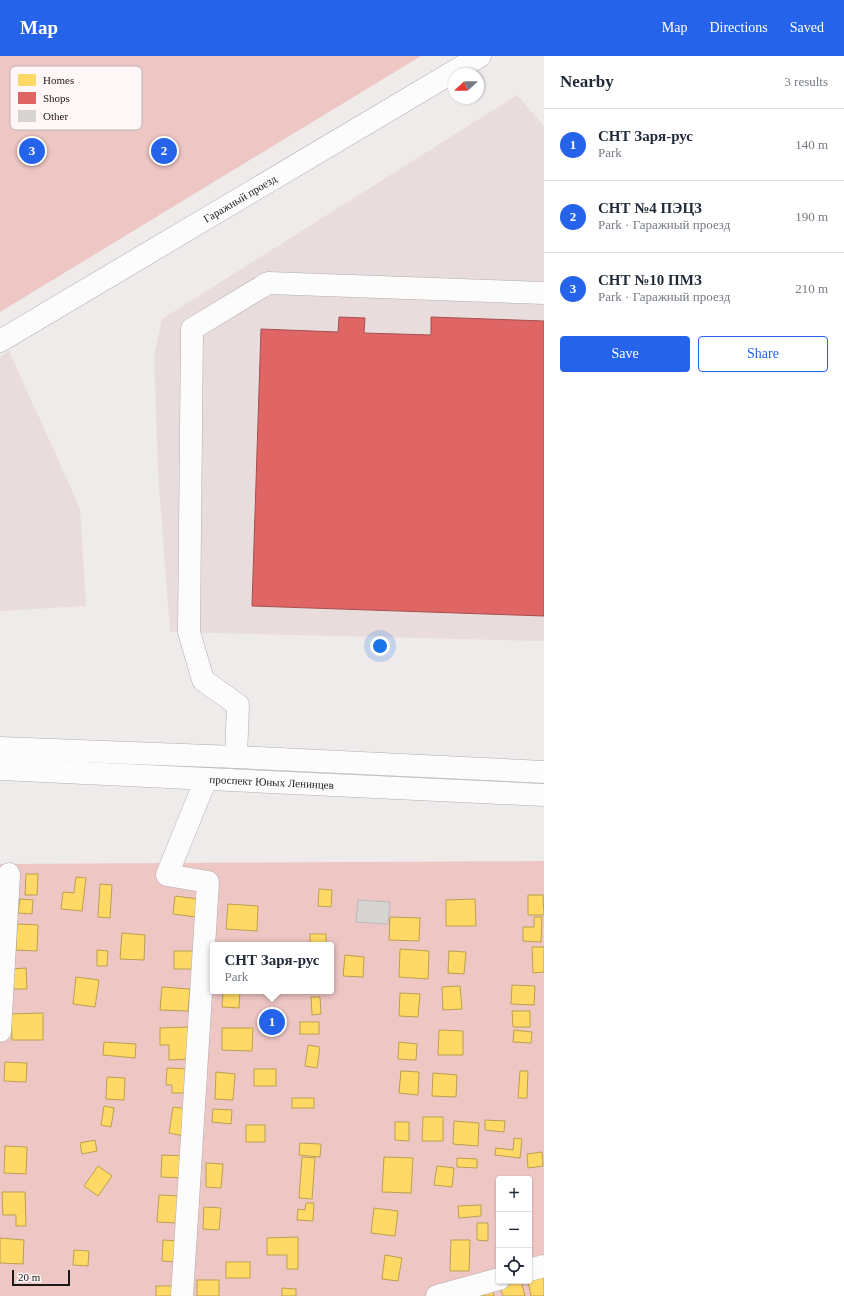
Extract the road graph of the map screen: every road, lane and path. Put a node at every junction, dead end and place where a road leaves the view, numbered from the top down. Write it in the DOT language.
graph roads {
  1 [pos="480,56"];
  2 [pos="544,293"];
  3 [pos="0,341"];
  4 [pos="0,748"];
  5 [pos="236,757"];
  6 [pos="0,769"];
  7 [pos="544,772"];
  8 [pos="206,779"];
  9 [pos="544,795"];
  10 [pos="9,874"];
  11 [pos="0,1031"];
  12 [pos="544,1266"];
  13 [pos="532,1269"];
  14 [pos="496,1280"];
  15 [pos="182,1296"];
  16 [pos="437,1296"];
  1 -- 3 [label="main road, Гаражный проезд"];
  2 -- 5 [label="main road"];
  4 -- 5 [label="main road, проспект Юных Ленинцев"];
  5 -- 7 [label="main road, проспект Юных Ленинцев"];
  6 -- 8 [label="main road, проспект Юных Ленинцев"];
  8 -- 9 [label="main road, проспект Юных Ленинцев"];
  8 -- 15 [label="main road"];
  10 -- 11 [label="main road"];
  12 -- 13 [label="main road"];
  14 -- 16 [label="main road"];
}
